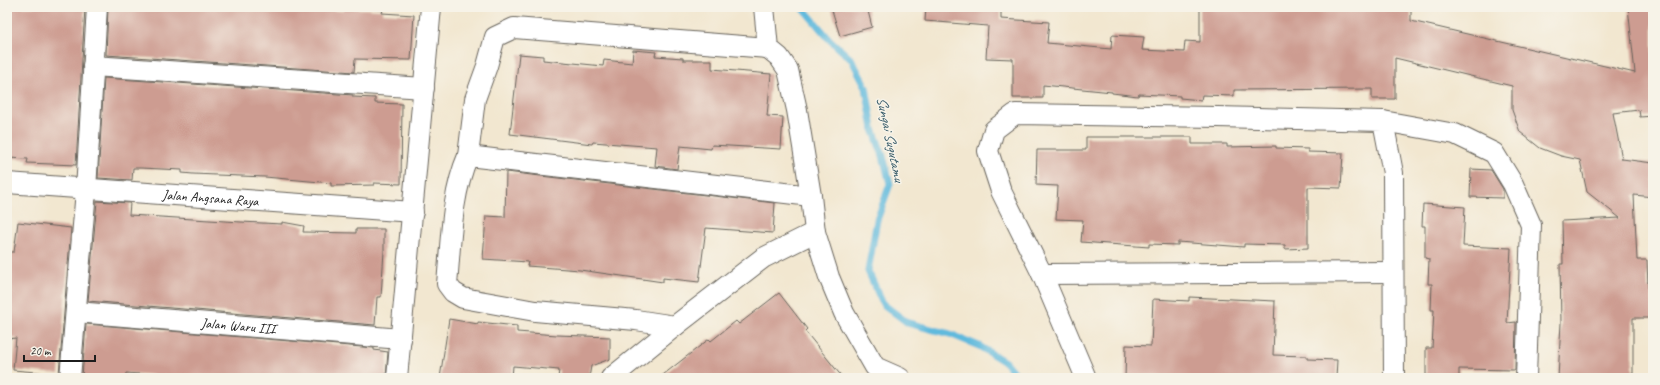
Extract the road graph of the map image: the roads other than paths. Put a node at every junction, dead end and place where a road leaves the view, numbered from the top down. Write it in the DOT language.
graph roads {
  1 [pos="97,7"];
  2 [pos="431,7"];
  3 [pos="764,7"];
  4 [pos="768,48"];
  5 [pos="94,66"];
  6 [pos="424,88"];
  7 [pos="1383,121"];
  8 [pos="468,156"];
  9 [pos="7,184"];
  10 [pos="86,190"];
  11 [pos="811,196"];
  12 [pos="413,212"];
  13 [pos="815,232"];
  14 [pos="1393,272"];
  15 [pos="1042,274"];
  16 [pos="76,312"];
  17 [pos="675,326"];
  18 [pos="401,339"];
  19 [pos="868,373"];
  20 [pos="70,378"];
  21 [pos="397,378"];
  22 [pos="611,378"];
  23 [pos="900,378"];
  24 [pos="1086,378"];
  25 [pos="1394,378"];
  26 [pos="1526,378"];
  1 -- 5 [label="street"];
  2 -- 6 [label="street"];
  3 -- 4 [label="street"];
  4 -- 8 [label="street"];
  4 -- 11 [label="street"];
  5 -- 6 [label="street"];
  5 -- 10 [label="street"];
  6 -- 12 [label="street"];
  7 -- 14 [label="street"];
  7 -- 15 [label="street"];
  7 -- 26 [label="street"];
  8 -- 11 [label="street"];
  8 -- 17 [label="street"];
  9 -- 10 [label="street, Jalan Angsana Raya"];
  10 -- 12 [label="street, Jalan Angsana Raya"];
  10 -- 16 [label="street"];
  11 -- 13 [label="street"];
  12 -- 18 [label="street"];
  13 -- 17 [label="street"];
  13 -- 19 [label="street"];
  14 -- 15 [label="street"];
  14 -- 25 [label="street"];
  15 -- 24 [label="street"];
  16 -- 18 [label="street, Jalan Waru III"];
  16 -- 20 [label="street"];
  17 -- 22 [label="street"];
  18 -- 21 [label="street"];
  19 -- 23 [label="street"];
}
